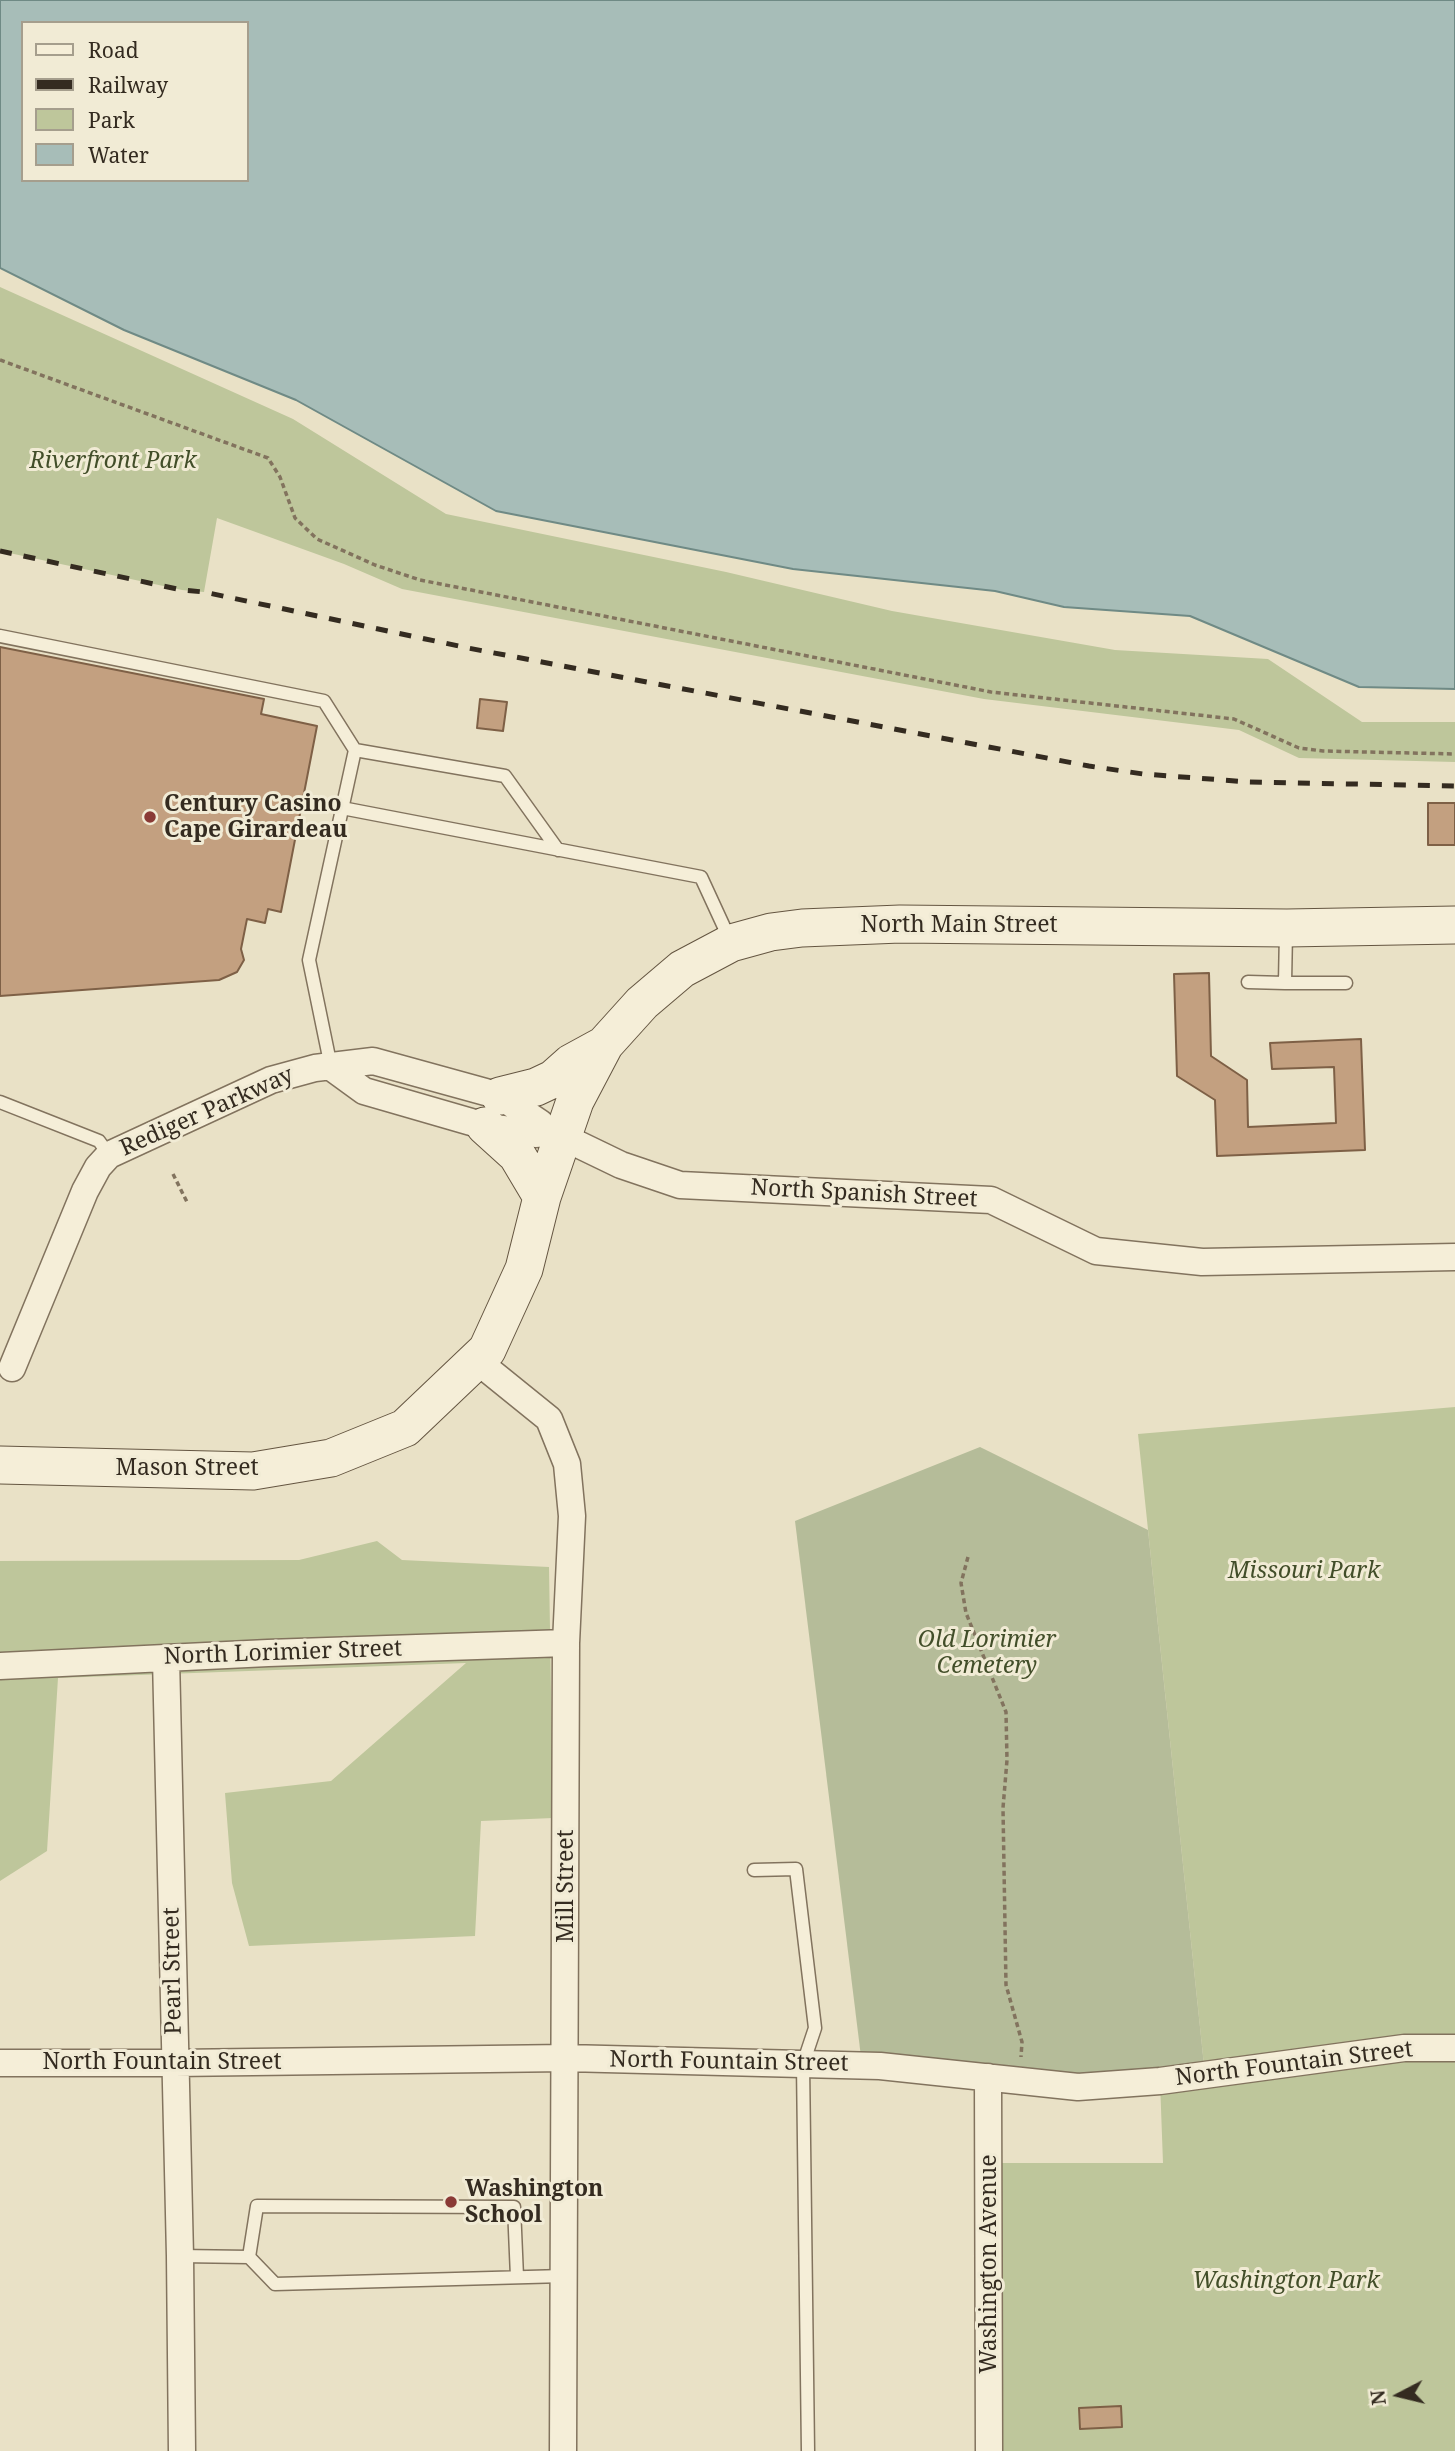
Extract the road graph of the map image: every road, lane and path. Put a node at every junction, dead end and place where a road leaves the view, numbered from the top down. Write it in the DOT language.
graph roads {
  1 [pos="0,359"];
  2 [pos="0,636"];
  3 [pos="355,750"];
  4 [pos="1455,754"];
  5 [pos="342,808"];
  6 [pos="558,850"];
  7 [pos="1455,925"];
  8 [pos="1287,928"];
  9 [pos="731,943"];
  10 [pos="1248,982"];
  11 [pos="1286,983"];
  12 [pos="1346,983"];
  13 [pos="605,1044"];
  14 [pos="331,1067"];
  15 [pos="0,1102"];
  16 [pos="493,1111"];
  17 [pos="556,1135"];
  18 [pos="109,1155"];
  19 [pos="173,1174"];
  20 [pos="542,1197"];
  21 [pos="188,1204"];
  22 [pos="1455,1257"];
  23 [pos="476,1360"];
  24 [pos="12,1368"];
  25 [pos="0,1465"];
  26 [pos="968,1557"];
  27 [pos="566,1643"];
  28 [pos="166,1658"];
  29 [pos="0,1666"];
  30 [pos="754,1870"];
  31 [pos="1455,2048"];
  32 [pos="566,2058"];
  33 [pos="0,2063"];
  34 [pos="175,2063"];
  35 [pos="803,2064"];
  36 [pos="988,2077"];
  37 [pos="1019,2080"];
  38 [pos="180,2256"];
  39 [pos="249,2257"];
  40 [pos="565,2276"];
  41 [pos="517,2277"];
  42 [pos="182,2451"];
  43 [pos="563,2451"];
  44 [pos="808,2451"];
  45 [pos="989,2451"];
  1 -- 4 [label="path"];
  2 -- 3 [label="lane"];
  3 -- 5 [label="lane"];
  3 -- 6 [label="lane"];
  5 -- 6 [label="lane"];
  5 -- 14 [label="lane"];
  6 -- 9 [label="lane"];
  7 -- 8 [label="main road, North Main Street"];
  8 -- 9 [label="main road, North Main Street"];
  8 -- 11 [label="lane"];
  9 -- 13 [label="main road, North Main Street"];
  10 -- 11 [label="lane"];
  11 -- 12 [label="lane"];
  13 -- 16 [label="main road"];
  13 -- 17 [label="main road, North Main Street"];
  14 -- 16 [label="street, Rediger Parkway"];
  14 -- 18 [label="street, Rediger Parkway"];
  15 -- 18 [label="lane"];
  16 -- 17 [label="street, Rediger Parkway"];
  16 -- 20 [label="main road"];
  17 -- 20 [label="main road, Mason Street"];
  17 -- 22 [label="street, North Spanish Street"];
  18 -- 24 [label="street, Rediger Parkway"];
  19 -- 21 [label="path"];
  20 -- 23 [label="main road, Mason Street"];
  23 -- 25 [label="main road, Mason Street"];
  23 -- 27 [label="street, Mill Street"];
  26 -- 37 [label="path"];
  27 -- 28 [label="street, North Lorimier Street"];
  27 -- 32 [label="street, Mill Street"];
  28 -- 29 [label="street, North Lorimier Street"];
  28 -- 34 [label="street, Pearl Street"];
  30 -- 35 [label="lane"];
  31 -- 37 [label="street, North Fountain Street"];
  32 -- 34 [label="street, North Fountain Street"];
  32 -- 35 [label="street, North Fountain Street"];
  32 -- 40 [label="street, Mill Street"];
  33 -- 34 [label="street, North Fountain Street"];
  34 -- 38 [label="street, Pearl Street"];
  35 -- 36 [label="street, North Fountain Street"];
  35 -- 44 [label="lane"];
  36 -- 37 [label="street, North Fountain Street"];
  36 -- 45 [label="street, Washington Avenue"];
  38 -- 39 [label="lane"];
  38 -- 42 [label="street, Pearl Street"];
  39 -- 41 [label="lane"];
  39 -- 41 [label="lane"];
  40 -- 41 [label="lane"];
  40 -- 43 [label="street, Mill Street"];
}
